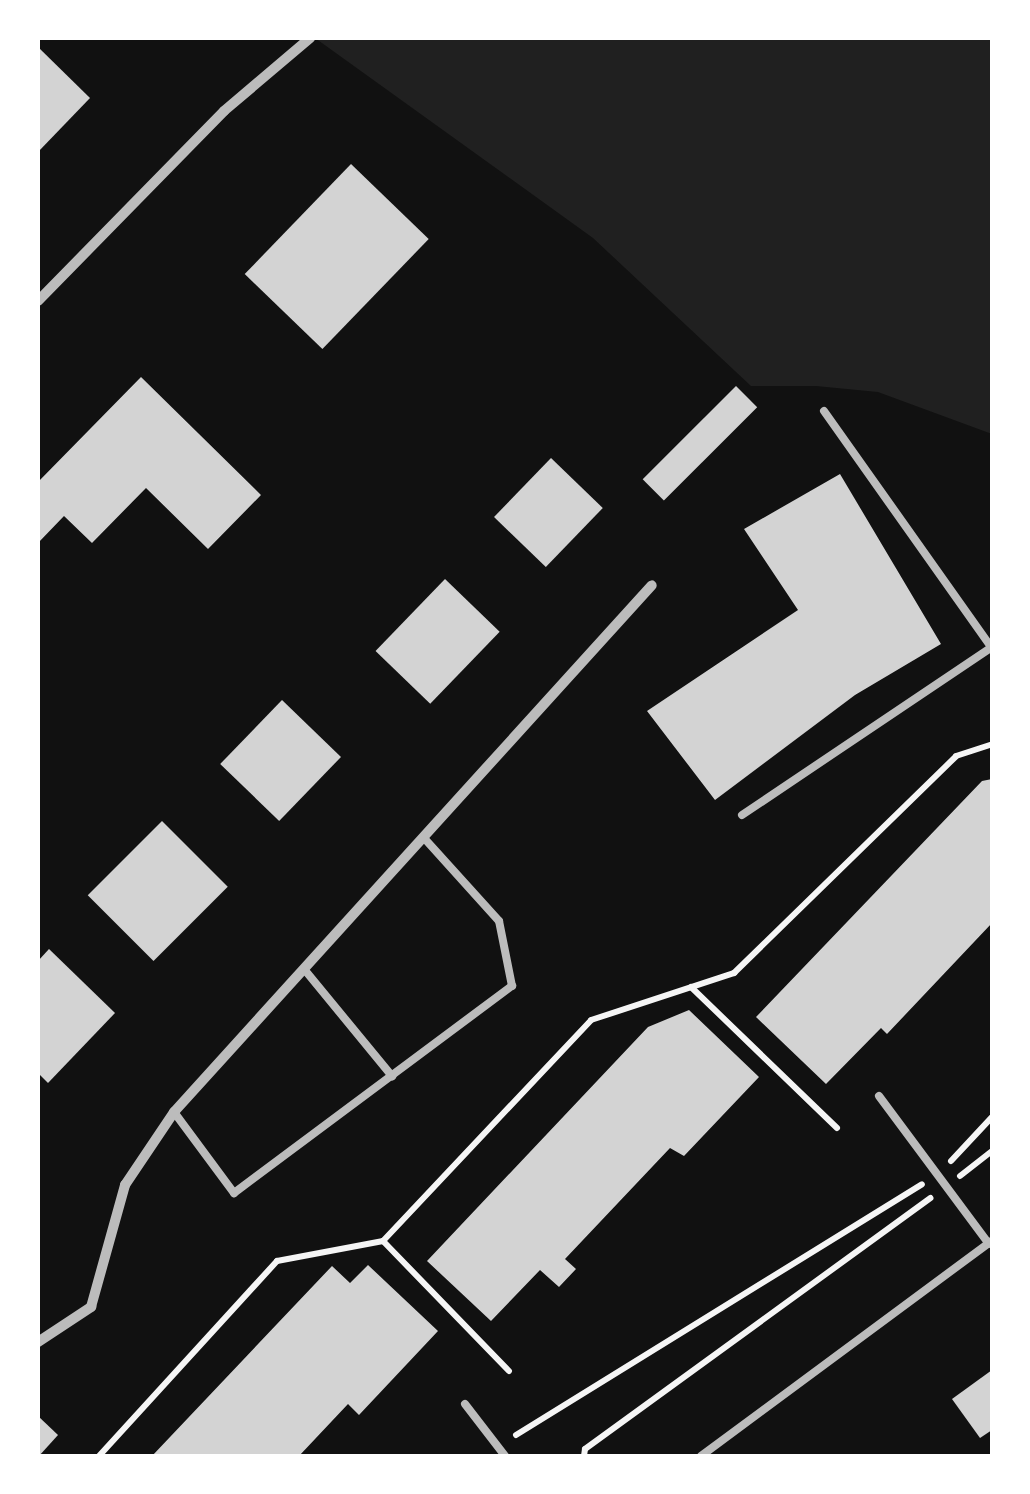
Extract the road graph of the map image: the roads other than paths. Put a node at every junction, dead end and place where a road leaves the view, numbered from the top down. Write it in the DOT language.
graph roads {
  1 [pos="310,38"];
  2 [pos="38,300"];
  3 [pos="824,412"];
  4 [pos="652,586"];
  5 [pos="992,647"];
  6 [pos="742,815"];
  7 [pos="423,838"];
  8 [pos="304,970"];
  9 [pos="392,1076"];
  10 [pos="879,1096"];
  11 [pos="174,1112"];
  12 [pos="991,1242"];
  13 [pos="38,1342"];
  14 [pos="464,1404"];
  15 [pos="505,1456"];
  16 [pos="700,1456"];
  1 -- 2 [label="street"];
  3 -- 5 [label="lane"];
  4 -- 7 [label="street"];
  5 -- 6 [label="lane"];
  7 -- 8 [label="street"];
  7 -- 9 [label="lane"];
  8 -- 9 [label="lane"];
  8 -- 11 [label="street"];
  9 -- 11 [label="lane"];
  10 -- 12 [label="lane"];
  11 -- 13 [label="street"];
  12 -- 16 [label="lane"];
  14 -- 15 [label="lane"];
}
